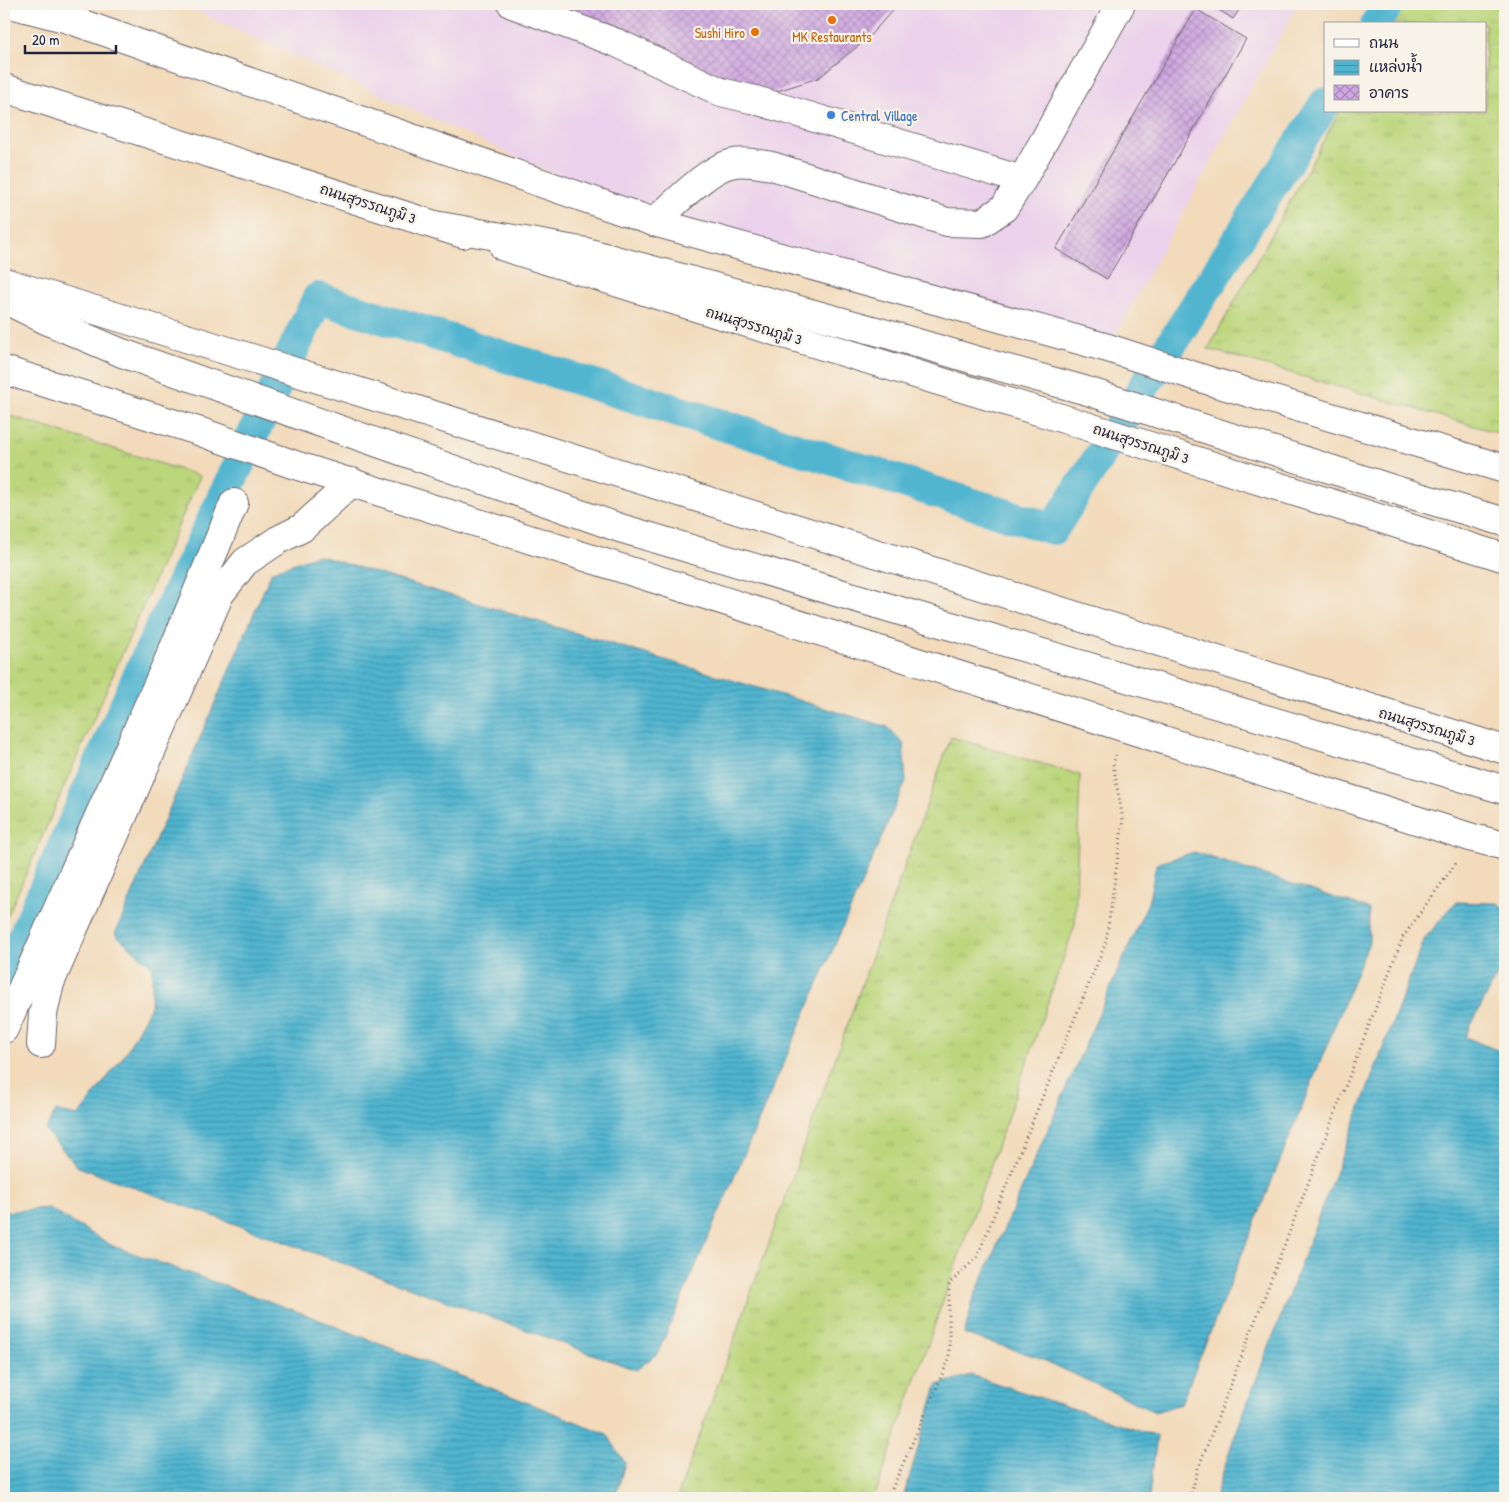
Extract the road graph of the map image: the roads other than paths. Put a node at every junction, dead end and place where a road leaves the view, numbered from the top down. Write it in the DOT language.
graph roads {
  1 [pos="10,4"];
  2 [pos="512,4"];
  3 [pos="1121,4"];
  4 [pos="73,12"];
  5 [pos="4,88"];
  6 [pos="1022,180"];
  7 [pos="654,222"];
  8 [pos="440,226"];
  9 [pos="4,282"];
  10 [pos="4,299"];
  11 [pos="4,370"];
  12 [pos="1505,469"];
  13 [pos="352,482"];
  14 [pos="234,503"];
  15 [pos="1505,522"];
  16 [pos="1505,558"];
  17 [pos="1505,750"];
  18 [pos="1505,790"];
  19 [pos="1505,846"];
  20 [pos="4,1029"];
  21 [pos="41,1044"];
  1 -- 4 [label="main road"];
  2 -- 6 [label="main road"];
  3 -- 6 [label="main road"];
  4 -- 7 [label="main road"];
  5 -- 8 [label="main road, ถนนสุวรรณภูมิ 3"];
  6 -- 7 [label="main road"];
  7 -- 12 [label="main road"];
  8 -- 15 [label="main road"];
  8 -- 16 [label="main road, ถนนสุวรรณภูมิ 3"];
  9 -- 17 [label="main road, ถนนสุวรรณภูมิ 3"];
  10 -- 18 [label="main road"];
  11 -- 13 [label="main road"];
  13 -- 19 [label="main road"];
  13 -- 21 [label="main road"];
  14 -- 20 [label="main road"];
}
